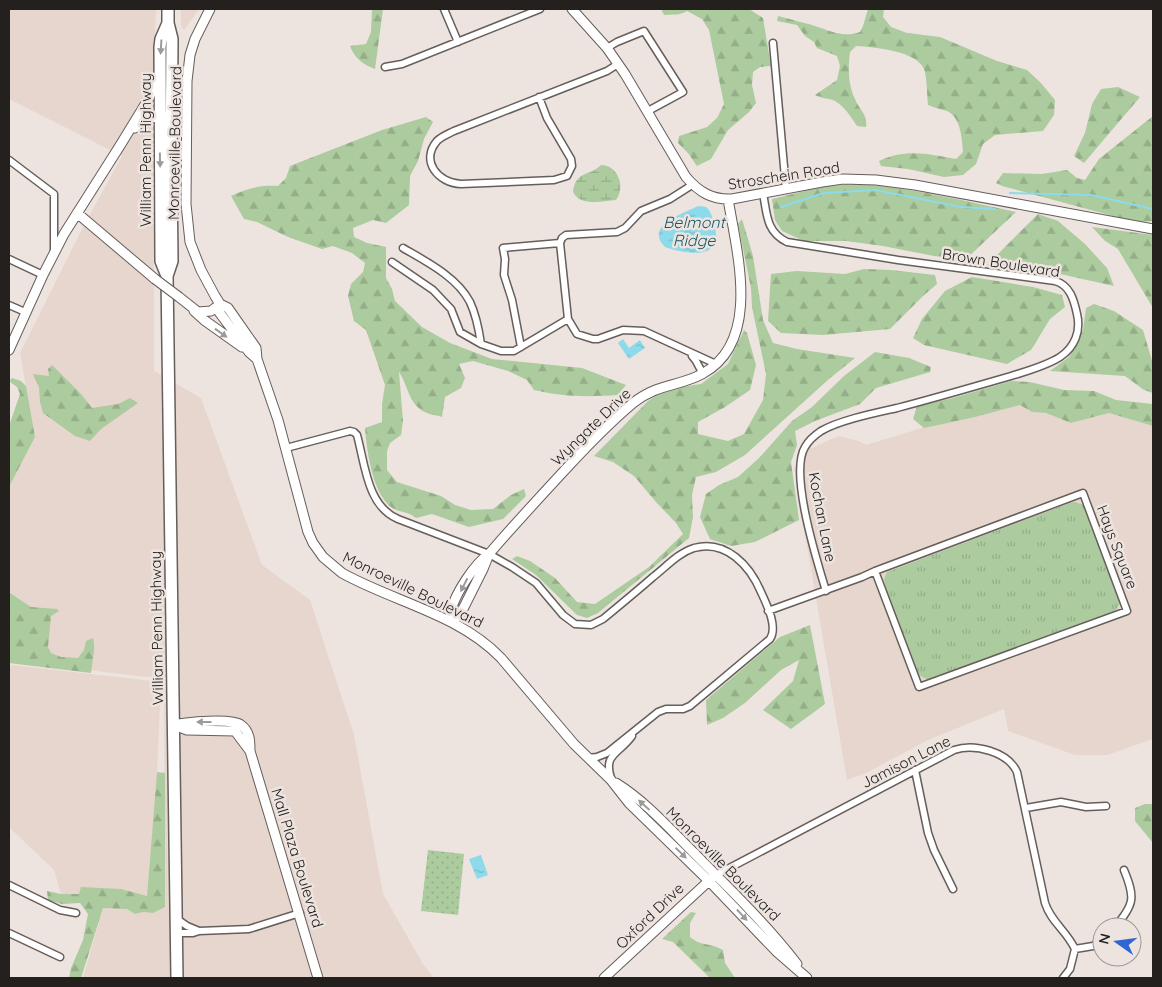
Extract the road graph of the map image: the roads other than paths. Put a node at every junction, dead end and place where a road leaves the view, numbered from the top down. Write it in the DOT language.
graph roads {
  1 [pos="168,9"];
  2 [pos="210,9"];
  3 [pos="444,9"];
  4 [pos="540,9"];
  5 [pos="572,9"];
  6 [pos="168,23"];
  7 [pos="458,42"];
  8 [pos="773,43"];
  9 [pos="607,48"];
  10 [pos="618,64"];
  11 [pos="385,67"];
  12 [pos="160,71"];
  13 [pos="539,98"];
  14 [pos="648,111"];
  15 [pos="163,114"];
  16 [pos="138,116"];
  17 [pos="121,144"];
  18 [pos="9,160"];
  19 [pos="692,185"];
  20 [pos="786,189"];
  21 [pos="763,193"];
  22 [pos="728,199"];
  23 [pos="76,213"];
  24 [pos="1153,229"];
  25 [pos="560,243"];
  26 [pos="403,248"];
  27 [pos="54,253"];
  28 [pos="9,259"];
  29 [pos="392,262"];
  30 [pos="43,275"];
  31 [pos="178,297"];
  32 [pos="220,304"];
  33 [pos="9,305"];
  34 [pos="194,311"];
  35 [pos="25,312"];
  36 [pos="568,319"];
  37 [pos="482,344"];
  38 [pos="521,347"];
  39 [pos="9,350"];
  40 [pos="249,352"];
  41 [pos="687,352"];
  42 [pos="258,359"];
  43 [pos="716,364"];
  44 [pos="703,374"];
  45 [pos="805,447"];
  46 [pos="286,448"];
  47 [pos="489,554"];
  48 [pos="875,571"];
  49 [pos="826,591"];
  50 [pos="768,611"];
  51 [pos="451,622"];
  52 [pos="174,725"];
  53 [pos="635,731"];
  54 [pos="588,758"];
  55 [pos="914,770"];
  56 [pos="611,780"];
  57 [pos="1106,806"];
  58 [pos="1026,808"];
  59 [pos="1124,870"];
  60 [pos="712,878"];
  61 [pos="9,886"];
  62 [pos="953,889"];
  63 [pos="76,913"];
  64 [pos="300,913"];
  65 [pos="1124,917"];
  66 [pos="177,919"];
  67 [pos="199,931"];
  68 [pos="9,933"];
  69 [pos="177,933"];
  70 [pos="1092,946"];
  71 [pos="1075,949"];
  72 [pos="60,957"];
  73 [pos="319,977"];
  74 [pos="178,978"];
  75 [pos="604,978"];
  76 [pos="806,978"];
  77 [pos="1063,978"];
  1 -- 6 [label="highway, William Penn Highway"];
  2 -- 32 [label="main road, Monroeville Boulevard"];
  3 -- 7 [label="street"];
  4 -- 7 [label="street"];
  5 -- 9 [label="main road, Stroschein Road"];
  6 -- 12 [label="highway, William Penn Highway, one-way"];
  6 -- 15 [label="highway, William Penn Highway"];
  7 -- 11 [label="street"];
  8 -- 20 [label="street"];
  9 -- 10 [label="main road, Stroschein Road"];
  9 -- 14 [label="street"];
  10 -- 13 [label="street"];
  10 -- 14 [label="main road, Stroschein Road"];
  12 -- 15 [label="highway, William Penn Highway"];
  12 -- 16 [label="main road"];
  13 -- 13 [label="street"];
  14 -- 19 [label="main road, Stroschein Road"];
  15 -- 16 [label="main road"];
  15 -- 17 [label="main road"];
  15 -- 52 [label="highway, William Penn Highway"];
  16 -- 17 [label="main road"];
  17 -- 23 [label="main road"];
  18 -- 27 [label="street"];
  19 -- 22 [label="main road, Stroschein Road"];
  19 -- 25 [label="street"];
  20 -- 21 [label="main road, Stroschein Road"];
  20 -- 24 [label="main road, Stroschein Road"];
  21 -- 22 [label="main road, Stroschein Road"];
  21 -- 45 [label="street, Brown Boulevard"];
  22 -- 43 [label="main road, Wyngate Drive"];
  23 -- 27 [label="main road"];
  23 -- 31 [label="main road, bridge"];
  25 -- 36 [label="street"];
  25 -- 38 [label="street"];
  26 -- 37 [label="street"];
  27 -- 30 [label="main road"];
  28 -- 30 [label="street"];
  29 -- 37 [label="street"];
  30 -- 35 [label="main road"];
  31 -- 32 [label="main road"];
  31 -- 34 [label="main road"];
  32 -- 34 [label="main road"];
  32 -- 40 [label="main road, Monroeville Boulevard"];
  32 -- 42 [label="main road, Monroeville Boulevard"];
  33 -- 35 [label="street"];
  34 -- 40 [label="main road, one-way"];
  35 -- 39 [label="main road"];
  36 -- 38 [label="street"];
  36 -- 41 [label="street"];
  37 -- 38 [label="street"];
  40 -- 42 [label="main road, Monroeville Boulevard"];
  41 -- 43 [label="street"];
  41 -- 44 [label="street"];
  42 -- 46 [label="main road, Monroeville Boulevard"];
  43 -- 44 [label="main road, Wyngate Drive"];
  44 -- 47 [label="main road, Wyngate Drive"];
  45 -- 49 [label="street, Kochan Lane"];
  46 -- 47 [label="street"];
  46 -- 51 [label="main road, Monroeville Boulevard"];
  47 -- 50 [label="street"];
  47 -- 51 [label="main road, Wyngate Drive"];
  48 -- 48 [label="street, Hays Square"];
  48 -- 49 [label="street"];
  49 -- 50 [label="street"];
  50 -- 53 [label="street"];
  51 -- 54 [label="main road, Monroeville Boulevard"];
  52 -- 64 [label="main road, Mall Plaza Boulevard"];
  52 -- 66 [label="highway, William Penn Highway"];
  53 -- 54 [label="street"];
  53 -- 56 [label="street"];
  54 -- 56 [label="main road, Monroeville Boulevard"];
  55 -- 58 [label="street, Jamison Lane"];
  55 -- 60 [label="street, Jamison Lane"];
  55 -- 62 [label="street"];
  56 -- 60 [label="main road, Monroeville Boulevard"];
  57 -- 58 [label="street"];
  58 -- 71 [label="street, Jamison Lane"];
  59 -- 65 [label="street"];
  60 -- 75 [label="main road, Oxford Drive"];
  60 -- 76 [label="main road, Monroeville Boulevard"];
  61 -- 63 [label="street"];
  64 -- 67 [label="street"];
  64 -- 73 [label="main road, Mall Plaza Boulevard"];
  66 -- 67 [label="street"];
  66 -- 69 [label="highway, William Penn Highway"];
  67 -- 69 [label="street"];
  68 -- 72 [label="street"];
  69 -- 74 [label="highway, William Penn Highway"];
  70 -- 71 [label="street"];
  71 -- 77 [label="street"];
}
